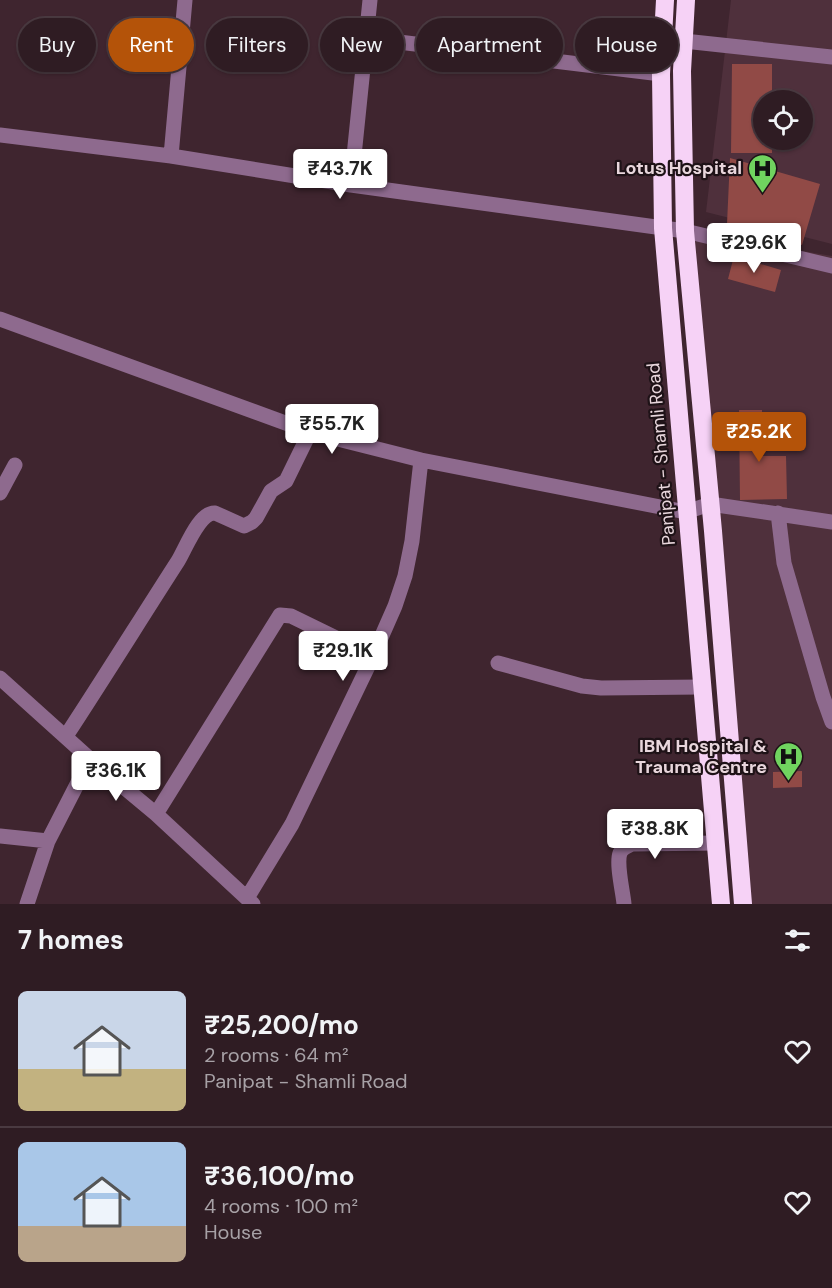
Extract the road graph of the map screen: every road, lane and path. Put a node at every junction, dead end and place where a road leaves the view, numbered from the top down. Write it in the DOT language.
graph roads {
  1 [pos="370,0"];
  2 [pos="665,0"];
  3 [pos="686,0"];
  4 [pos="181,1"];
  5 [pos="368,18"];
  6 [pos="684,41"];
  7 [pos="404,43"];
  8 [pos="832,57"];
  9 [pos="363,72"];
  10 [pos="661,74"];
  11 [pos="0,135"];
  12 [pos="171,156"];
  13 [pos="351,185"];
  14 [pos="663,228"];
  15 [pos="685,231"];
  16 [pos="832,266"];
  17 [pos="0,319"];
  18 [pos="310,432"];
  19 [pos="421,460"];
  20 [pos="15,465"];
  21 [pos="0,493"];
  22 [pos="710,504"];
  23 [pos="687,512"];
  24 [pos="778,513"];
  25 [pos="832,522"];
  26 [pos="374,656"];
  27 [pos="498,663"];
  28 [pos="0,678"];
  29 [pos="702,687"];
  30 [pos="827,693"];
  31 [pos="832,722"];
  32 [pos="66,736"];
  33 [pos="90,759"];
  34 [pos="156,814"];
  35 [pos="0,836"];
  36 [pos="48,841"];
  37 [pos="716,843"];
  38 [pos="250,901"];
  39 [pos="27,904"];
  40 [pos="624,904"];
  41 [pos="721,904"];
  42 [pos="743,904"];
  1 -- 5 [label="street"];
  2 -- 10 [label="highway, Panipat - Shamli Road"];
  3 -- 6 [label="highway"];
  4 -- 12 [label="street"];
  6 -- 8 [label="street"];
  6 -- 15 [label="highway"];
  7 -- 10 [label="street"];
  9 -- 13 [label="street"];
  10 -- 14 [label="highway, Panipat - Shamli Road"];
  11 -- 12 [label="street"];
  12 -- 13 [label="street"];
  13 -- 14 [label="street"];
  14 -- 15 [label="street"];
  14 -- 23 [label="highway, Panipat - Shamli Road"];
  15 -- 16 [label="street"];
  15 -- 22 [label="highway"];
  17 -- 18 [label="street"];
  18 -- 19 [label="street"];
  18 -- 32 [label="street"];
  19 -- 23 [label="street"];
  19 -- 26 [label="street"];
  20 -- 21 [label="street"];
  22 -- 23 [label="street"];
  22 -- 24 [label="street"];
  22 -- 42 [label="highway"];
  23 -- 29 [label="highway, Panipat - Shamli Road"];
  24 -- 25 [label="street"];
  24 -- 30 [label="street"];
  26 -- 34 [label="street"];
  26 -- 38 [label="street"];
  27 -- 29 [label="street"];
  28 -- 32 [label="street"];
  29 -- 37 [label="highway, Panipat - Shamli Road"];
  30 -- 31 [label="street"];
  32 -- 33 [label="street"];
  33 -- 34 [label="street"];
  33 -- 36 [label="street"];
  34 -- 38 [label="street"];
  35 -- 36 [label="street"];
  36 -- 39 [label="street"];
  37 -- 40 [label="street"];
  37 -- 41 [label="highway, Panipat - Shamli Road"];
}
